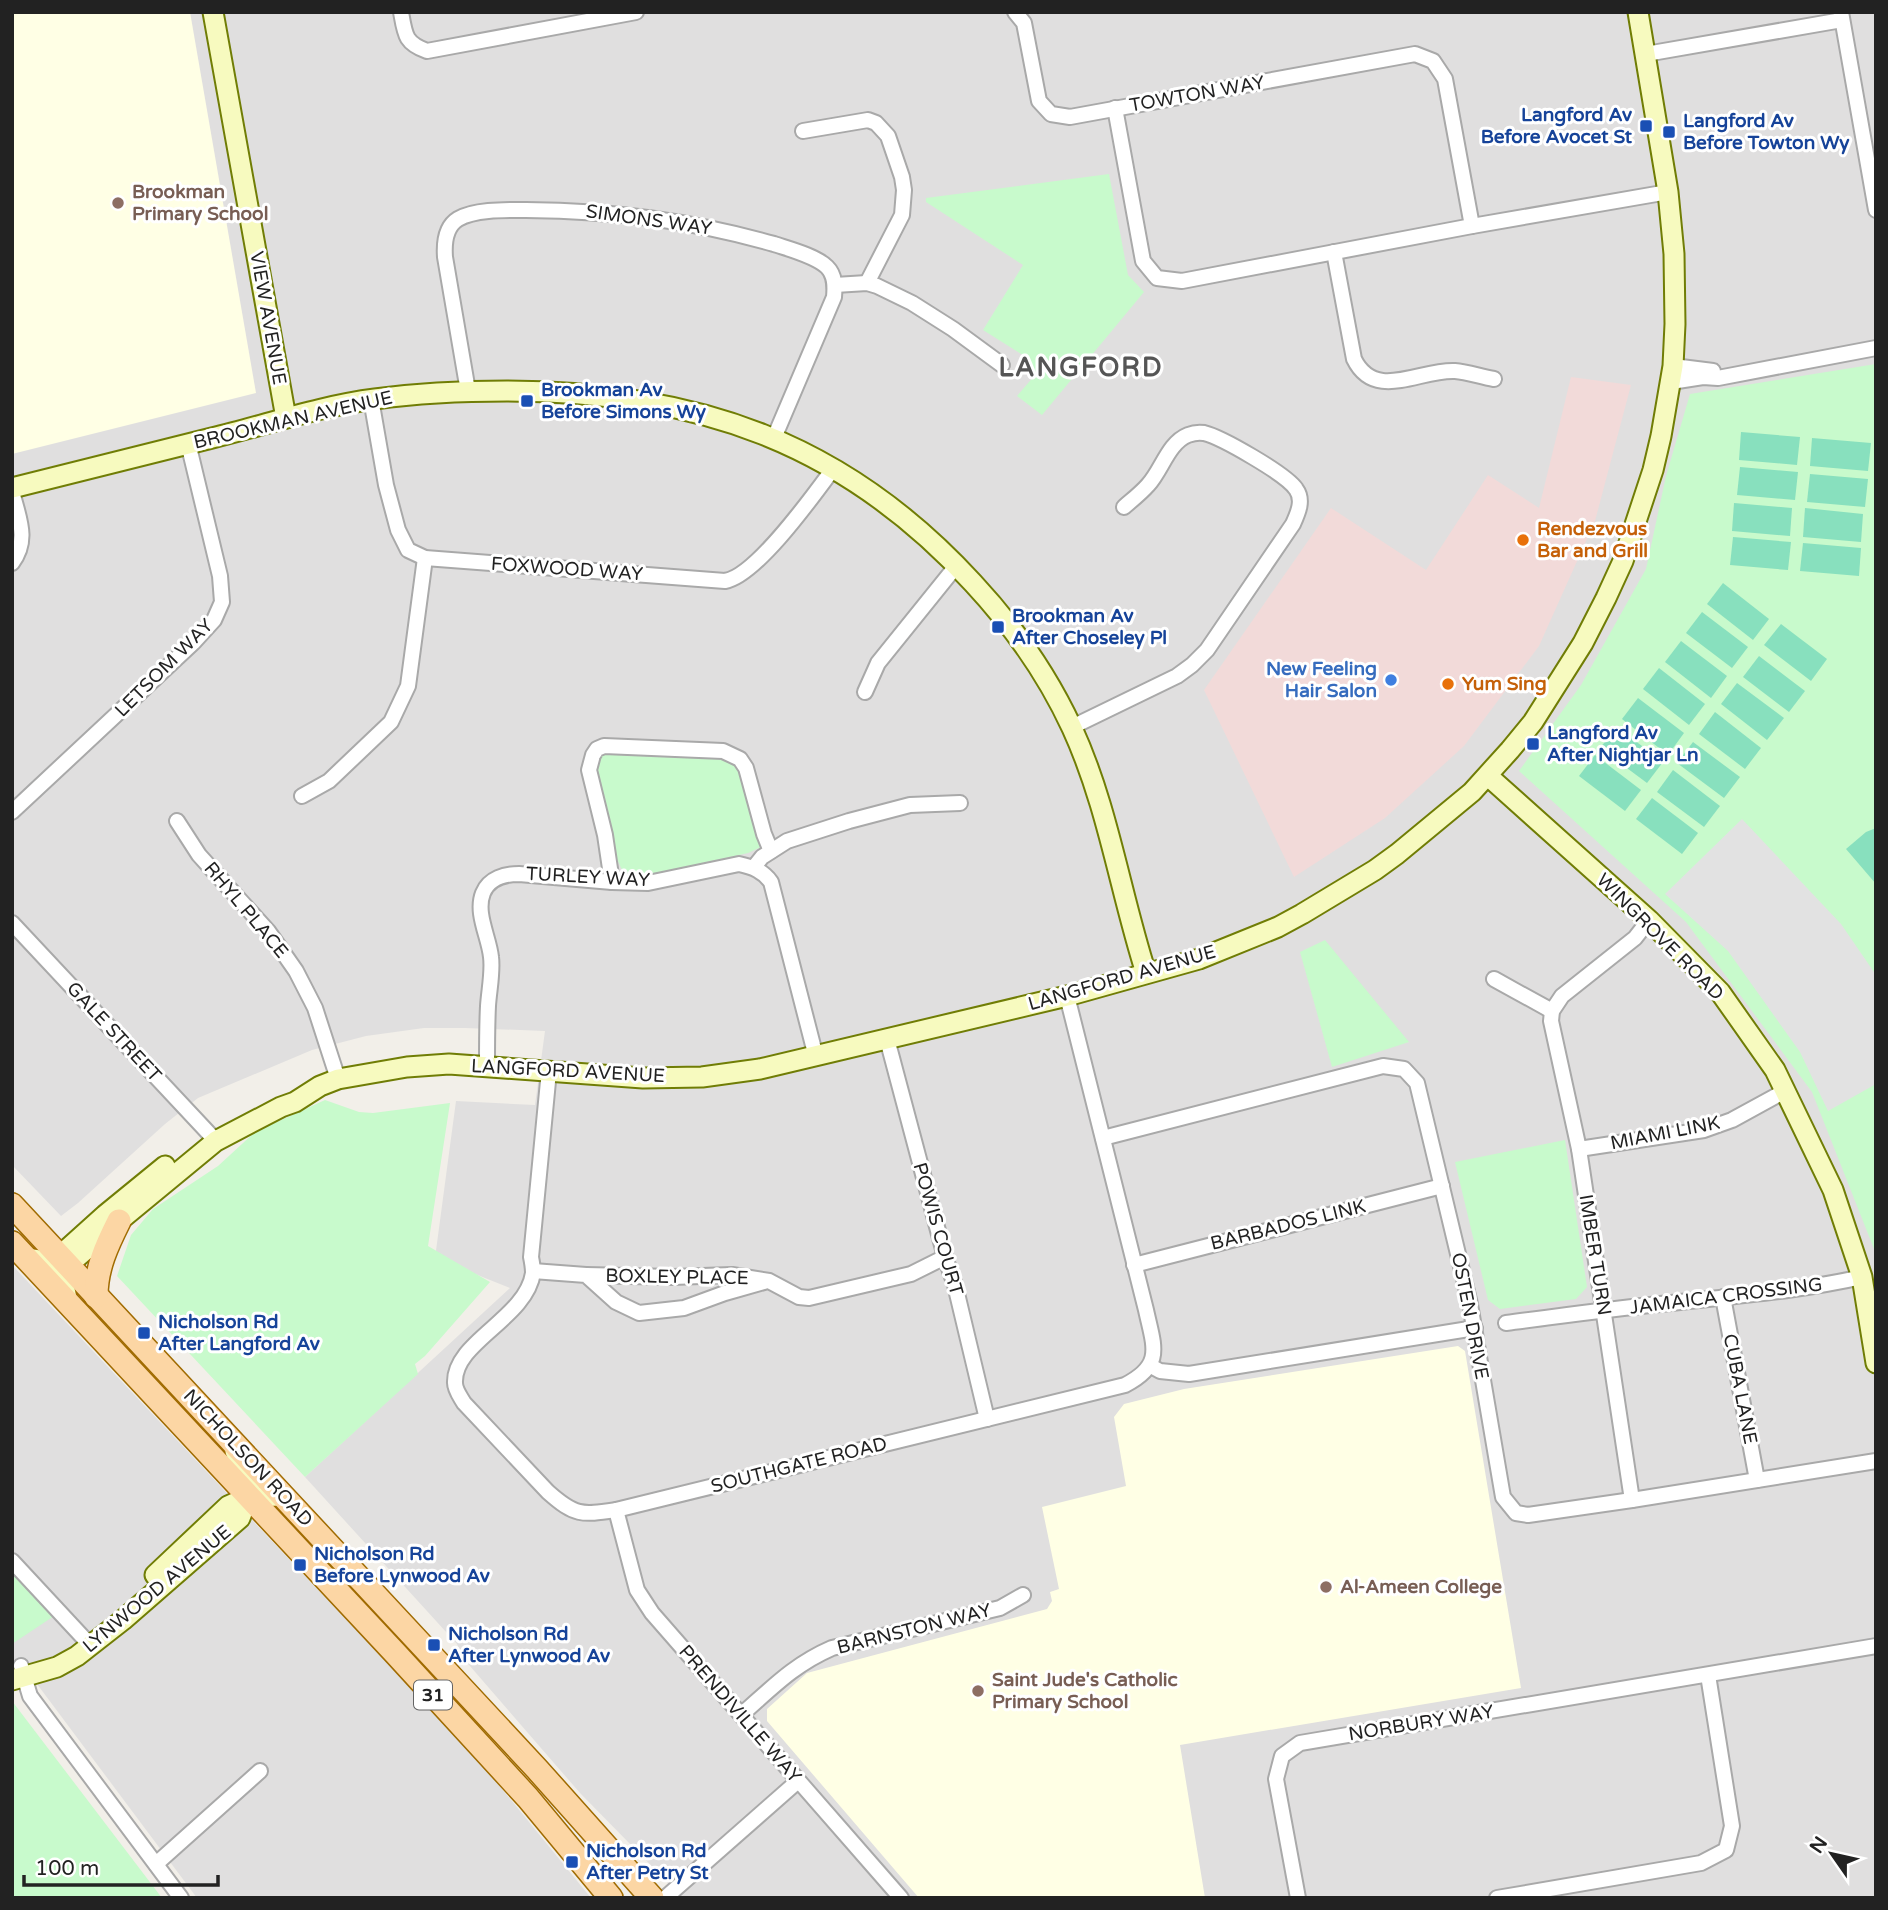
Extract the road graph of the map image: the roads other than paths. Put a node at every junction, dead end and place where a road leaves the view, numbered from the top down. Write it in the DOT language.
graph roads {
  1 [pos="213,12"];
  2 [pos="401,12"];
  3 [pos="636,12"];
  4 [pos="1015,12"];
  5 [pos="1638,12"];
  6 [pos="1841,16"];
  7 [pos="1646,54"];
  8 [pos="1115,108"];
  9 [pos="803,131"];
  10 [pos="1668,192"];
  11 [pos="1876,210"];
  12 [pos="1472,226"];
  13 [pos="1334,252"];
  14 [pos="867,283"];
  15 [pos="835,285"];
  16 [pos="1876,348"];
  17 [pos="1002,365"];
  18 [pos="1672,374"];
  19 [pos="1494,379"];
  20 [pos="468,391"];
  21 [pos="371,399"];
  22 [pos="286,418"];
  23 [pos="775,438"];
  24 [pos="188,443"];
  25 [pos="832,469"];
  26 [pos="12,490"];
  27 [pos="1124,507"];
  28 [pos="425,558"];
  29 [pos="12,563"];
  30 [pos="957,565"];
  31 [pos="866,692"];
  32 [pos="1072,727"];
  33 [pos="1488,776"];
  34 [pos="302,796"];
  35 [pos="961,803"];
  36 [pos="12,812"];
  37 [pos="177,821"];
  38 [pos="771,852"];
  39 [pos="754,867"];
  40 [pos="612,882"];
  41 [pos="1649,920"];
  42 [pos="12,923"];
  43 [pos="1146,973"];
  44 [pos="1494,979"];
  45 [pos="1067,996"];
  46 [pos="1552,1011"];
  47 [pos="887,1039"];
  48 [pos="816,1057"];
  49 [pos="487,1066"];
  50 [pos="549,1071"];
  51 [pos="329,1083"];
  52 [pos="1785,1091"];
  53 [pos="212,1137"];
  54 [pos="1103,1138"];
  55 [pos="1579,1149"];
  56 [pos="1442,1186"];
  57 [pos="12,1205"];
  58 [pos="119,1221"];
  59 [pos="19,1251"];
  60 [pos="945,1257"];
  61 [pos="64,1261"];
  62 [pos="1134,1265"];
  63 [pos="533,1271"];
  64 [pos="586,1275"];
  65 [pos="769,1281"];
  66 [pos="1867,1283"];
  67 [pos="96,1296"];
  68 [pos="1723,1297"];
  69 [pos="68,1303"];
  70 [pos="1604,1310"];
  71 [pos="1506,1323"];
  72 [pos="1475,1328"];
  73 [pos="1876,1363"];
  74 [pos="1150,1366"];
  75 [pos="987,1419"];
  76 [pos="229,1437"];
  77 [pos="1876,1461"];
  78 [pos="1757,1480"];
  79 [pos="283,1496"];
  80 [pos="248,1497"];
  81 [pos="1632,1500"];
  82 [pos="615,1510"];
  83 [pos="12,1561"];
  84 [pos="1023,1595"];
  85 [pos="87,1641"];
  86 [pos="1876,1646"];
  87 [pos="17,1673"];
  88 [pos="1707,1675"];
  89 [pos="741,1715"];
  90 [pos="260,1771"];
  91 [pos="798,1781"];
  92 [pos="156,1864"];
  93 [pos="181,1898"];
  94 [pos="611,1898"];
  95 [pos="652,1898"];
  96 [pos="665,1898"];
  97 [pos="901,1898"];
  98 [pos="1298,1898"];
  99 [pos="1497,1898"];
  1 -- 22 [label="street, VIEW AVENUE"];
  2 -- 3 [label="street"];
  4 -- 8 [label="street"];
  5 -- 7 [label="street, LANGFORD AVENUE"];
  6 -- 7 [label="street"];
  6 -- 11 [label="street"];
  7 -- 10 [label="street, LANGFORD AVENUE"];
  8 -- 12 [label="street, TOWTON WAY"];
  8 -- 13 [label="street, TOWTON WAY"];
  9 -- 14 [label="street"];
  10 -- 12 [label="street, TOWTON WAY"];
  10 -- 18 [label="street, LANGFORD AVENUE"];
  12 -- 13 [label="street, TOWTON WAY"];
  13 -- 19 [label="street"];
  14 -- 15 [label="street"];
  14 -- 17 [label="street"];
  15 -- 20 [label="street, SIMONS WAY"];
  15 -- 23 [label="street"];
  16 -- 18 [label="street"];
  18 -- 33 [label="street, LANGFORD AVENUE"];
  20 -- 21 [label="street, BROOKMAN AVENUE"];
  20 -- 23 [label="street, BROOKMAN AVENUE"];
  21 -- 22 [label="street, BROOKMAN AVENUE"];
  21 -- 28 [label="street"];
  22 -- 24 [label="street, BROOKMAN AVENUE"];
  23 -- 25 [label="street, BROOKMAN AVENUE"];
  24 -- 26 [label="street, BROOKMAN AVENUE"];
  24 -- 36 [label="street, LETSOM WAY"];
  25 -- 28 [label="street, FOXWOOD WAY"];
  25 -- 30 [label="street, BROOKMAN AVENUE"];
  26 -- 29 [label="street"];
  27 -- 32 [label="street"];
  28 -- 34 [label="street"];
  30 -- 31 [label="street"];
  30 -- 32 [label="street, BROOKMAN AVENUE"];
  32 -- 43 [label="street, BROOKMAN AVENUE"];
  33 -- 41 [label="street, WINGROVE ROAD"];
  33 -- 43 [label="street, LANGFORD AVENUE"];
  35 -- 38 [label="street"];
  37 -- 51 [label="street, RHYL PLACE"];
  38 -- 39 [label="street"];
  38 -- 40 [label="street"];
  39 -- 40 [label="street, TURLEY WAY"];
  39 -- 48 [label="street"];
  40 -- 49 [label="street, TURLEY WAY"];
  41 -- 46 [label="street"];
  41 -- 52 [label="street, WINGROVE ROAD"];
  42 -- 53 [label="street, GALE STREET"];
  43 -- 45 [label="street, LANGFORD AVENUE"];
  44 -- 46 [label="street"];
  45 -- 47 [label="street, LANGFORD AVENUE"];
  45 -- 54 [label="street"];
  46 -- 55 [label="street, IMBER TURN"];
  47 -- 48 [label="street, LANGFORD AVENUE"];
  47 -- 60 [label="street, POWIS COURT"];
  48 -- 50 [label="street, LANGFORD AVENUE"];
  49 -- 50 [label="street, LANGFORD AVENUE"];
  49 -- 51 [label="street, LANGFORD AVENUE"];
  50 -- 63 [label="street, SOUTHGATE ROAD"];
  51 -- 53 [label="street, LANGFORD AVENUE"];
  52 -- 55 [label="street, MIAMI LINK"];
  52 -- 66 [label="street, WINGROVE ROAD"];
  53 -- 58 [label="street, LANGFORD AVENUE"];
  53 -- 61 [label="street, LANGFORD AVENUE"];
  54 -- 56 [label="street, OSTEN DRIVE"];
  54 -- 62 [label="street"];
  55 -- 70 [label="street, IMBER TURN"];
  56 -- 62 [label="street, BARBADOS LINK"];
  56 -- 72 [label="street, OSTEN DRIVE"];
  57 -- 61 [label="main road, NICHOLSON ROAD / 31"];
  58 -- 61 [label="street, LANGFORD AVENUE"];
  58 -- 67 [label="main road"];
  59 -- 61 [label="street"];
  59 -- 69 [label="main road, NICHOLSON ROAD / 31"];
  60 -- 65 [label="street, BOXLEY PLACE"];
  60 -- 75 [label="street, POWIS COURT"];
  61 -- 67 [label="main road, NICHOLSON ROAD / 31"];
  61 -- 69 [label="street"];
  62 -- 74 [label="street"];
  63 -- 64 [label="street, BOXLEY PLACE"];
  63 -- 82 [label="street, SOUTHGATE ROAD"];
  64 -- 65 [label="street, BOXLEY PLACE"];
  64 -- 65 [label="street, BOXLEY PLACE"];
  66 -- 68 [label="street, JAMAICA CROSSING"];
  66 -- 73 [label="street, WINGROVE ROAD"];
  67 -- 76 [label="main road, NICHOLSON ROAD / 31"];
  68 -- 70 [label="street, JAMAICA CROSSING"];
  68 -- 78 [label="street, CUBA LANE"];
  69 -- 80 [label="main road, NICHOLSON ROAD / 31"];
  70 -- 71 [label="street, JAMAICA CROSSING"];
  70 -- 81 [label="street, IMBER TURN"];
  72 -- 74 [label="street"];
  72 -- 81 [label="street, OSTEN DRIVE"];
  74 -- 75 [label="street, SOUTHGATE ROAD"];
  75 -- 82 [label="street, SOUTHGATE ROAD"];
  76 -- 79 [label="main road, NICHOLSON ROAD / 31"];
  76 -- 80 [label="street"];
  77 -- 78 [label="street, OSTEN DRIVE"];
  78 -- 81 [label="street, OSTEN DRIVE"];
  79 -- 80 [label="street"];
  79 -- 95 [label="main road, NICHOLSON ROAD / 31"];
  80 -- 85 [label="street, LYNWOOD AVENUE"];
  80 -- 94 [label="main road, NICHOLSON ROAD / 31"];
  82 -- 89 [label="street, PRENDIVILLE WAY"];
  83 -- 85 [label="street"];
  84 -- 89 [label="street, BARNSTON WAY"];
  85 -- 87 [label="street, LYNWOOD AVENUE"];
  86 -- 88 [label="street, NORBURY WAY"];
  87 -- 92 [label="street"];
  88 -- 98 [label="street, NORBURY WAY"];
  88 -- 99 [label="street"];
  89 -- 91 [label="street, PRENDIVILLE WAY"];
  90 -- 92 [label="street"];
  91 -- 96 [label="street"];
  91 -- 97 [label="street, PRENDIVILLE WAY"];
  92 -- 93 [label="street"];
}
